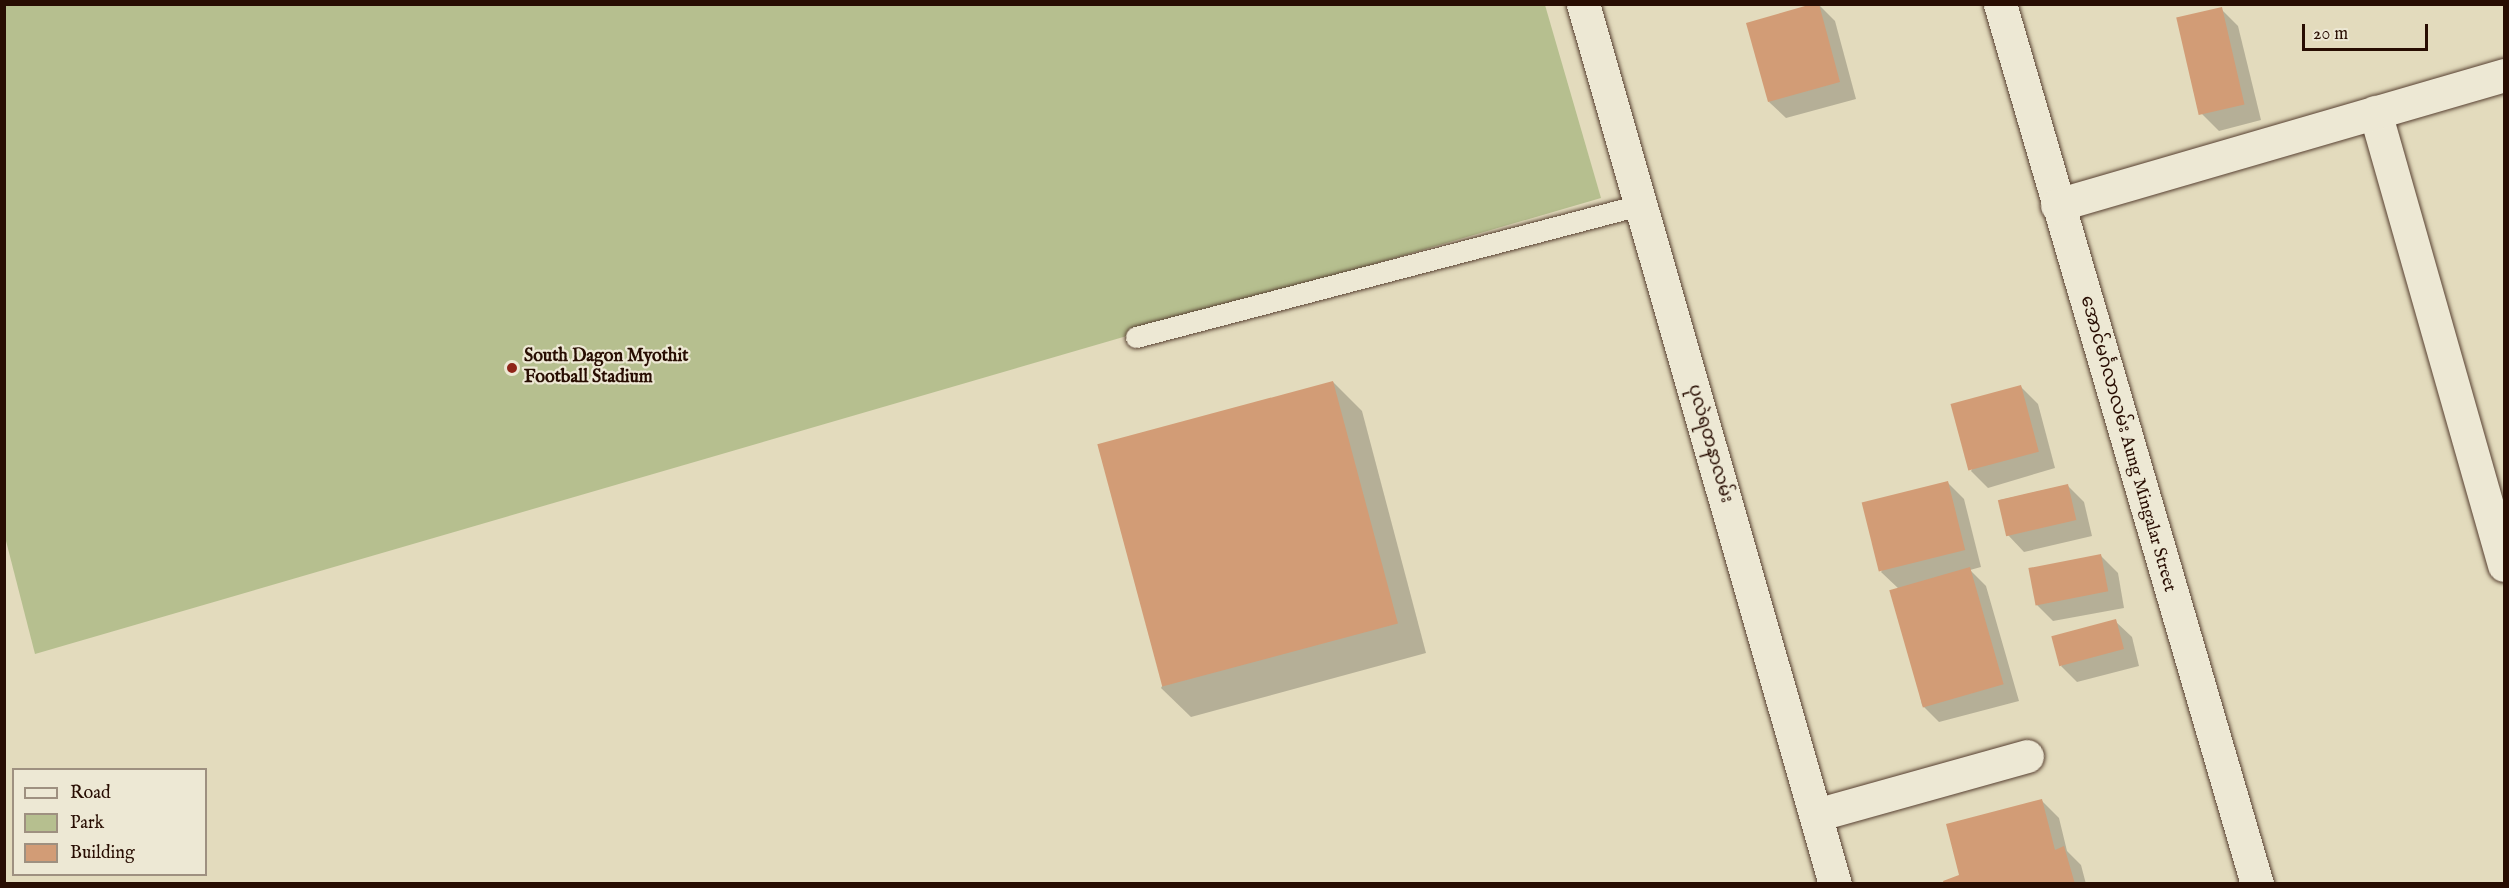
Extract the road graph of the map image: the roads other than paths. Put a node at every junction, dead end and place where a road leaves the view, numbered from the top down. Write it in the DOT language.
graph roads {
  1 [pos="1582,4"];
  2 [pos="2000,4"];
  3 [pos="2505,75"];
  4 [pos="2375,112"];
  5 [pos="1640,205"];
  6 [pos="2056,205"];
  7 [pos="1136,336"];
  8 [pos="2505,566"];
  9 [pos="2027,756"];
  10 [pos="1816,815"];
  11 [pos="1835,884"];
  12 [pos="2257,884"];
  1 -- 5 [label="street, ပုလဲရတနာလမ်း"];
  2 -- 6 [label="street, အောင်မင်္ဂလာလမ်း Aung Mingalar Street"];
  3 -- 4 [label="street"];
  4 -- 6 [label="street"];
  4 -- 8 [label="street"];
  5 -- 7 [label="lane"];
  5 -- 10 [label="street, ပုလဲရတနာလမ်း"];
  6 -- 12 [label="street, အောင်မင်္ဂလာလမ်း Aung Mingalar Street"];
  9 -- 10 [label="street"];
  10 -- 11 [label="street, ပုလဲရတနာလမ်း"];
}
